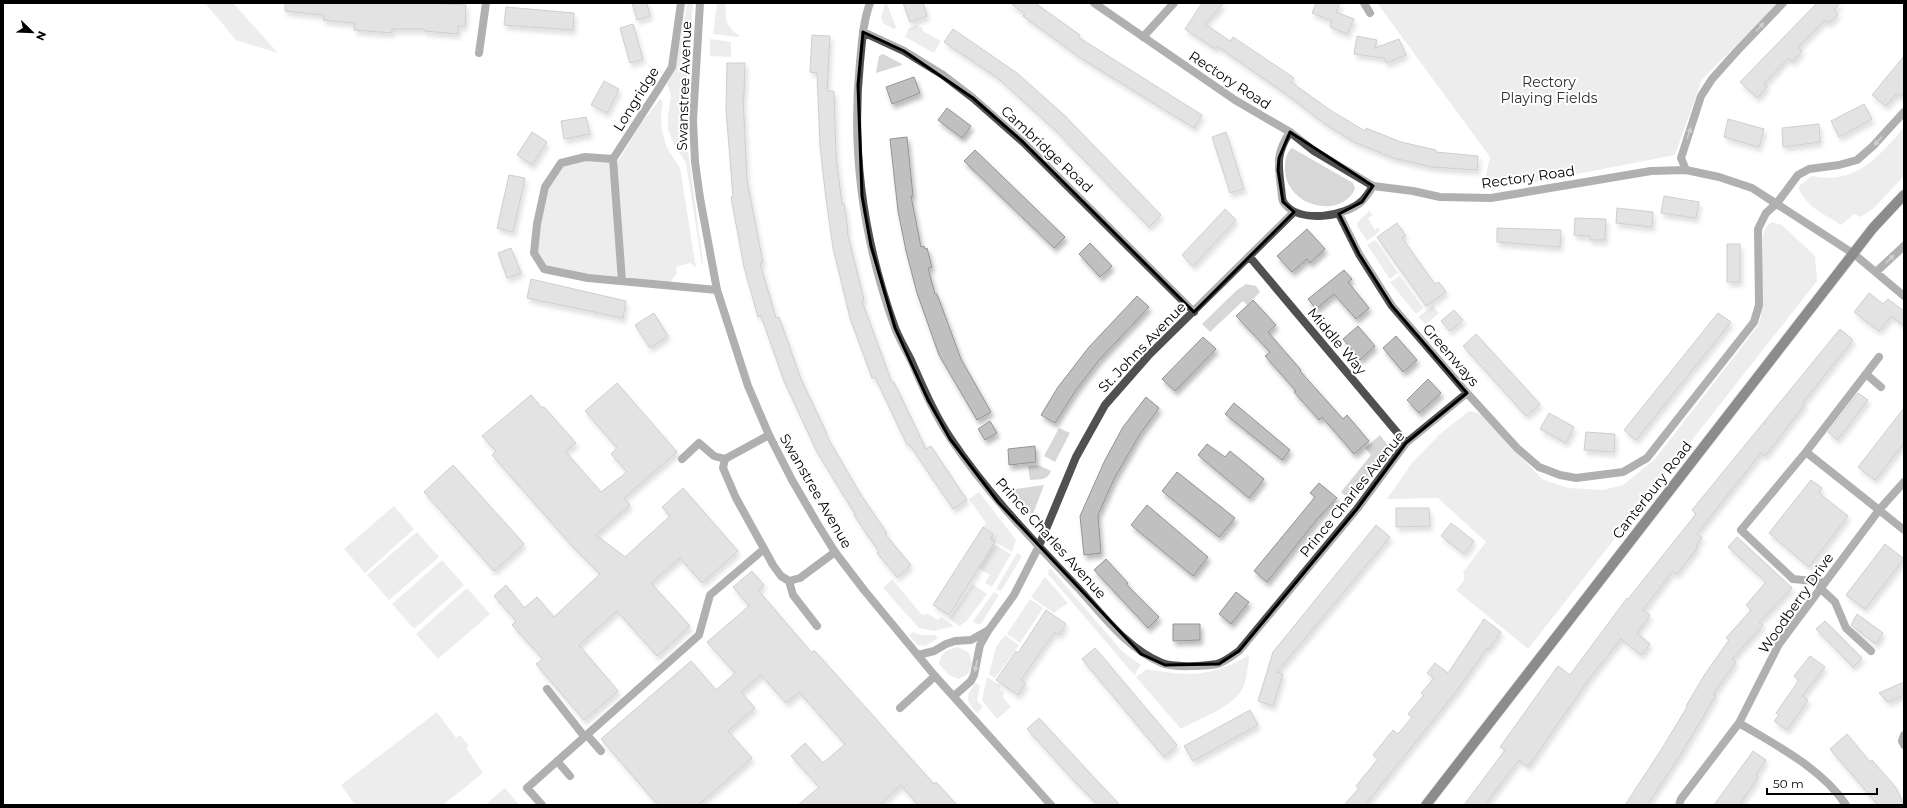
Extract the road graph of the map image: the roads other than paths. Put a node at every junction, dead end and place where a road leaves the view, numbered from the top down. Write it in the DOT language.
graph roads {
  1 [pos="486,3"];
  2 [pos="681,3"];
  3 [pos="700,3"];
  4 [pos="870,3"];
  5 [pos="1094,3"];
  6 [pos="1174,3"];
  7 [pos="1364,3"];
  8 [pos="1783,3"];
  9 [pos="1370,13"];
  10 [pos="863,32"];
  11 [pos="1143,37"];
  12 [pos="479,52"];
  13 [pos="1904,112"];
  14 [pos="1290,132"];
  15 [pos="613,160"];
  16 [pos="1686,170"];
  17 [pos="1373,186"];
  18 [pos="1904,196"];
  19 [pos="1777,203"];
  20 [pos="1294,212"];
  21 [pos="1339,214"];
  22 [pos="1904,246"];
  23 [pos="1854,254"];
  24 [pos="1249,256"];
  25 [pos="1876,272"];
  26 [pos="622,281"];
  27 [pos="717,290"];
  28 [pos="1904,296"];
  29 [pos="1194,312"];
  30 [pos="1880,357"];
  31 [pos="1866,374"];
  32 [pos="1881,387"];
  33 [pos="1467,393"];
  34 [pos="768,435"];
  35 [pos="1406,443"];
  36 [pos="1806,452"];
  37 [pos="682,459"];
  38 [pos="725,459"];
  39 [pos="1576,478"];
  40 [pos="1904,482"];
  41 [pos="1879,510"];
  42 [pos="1904,530"];
  43 [pos="1039,546"];
  44 [pos="764,549"];
  45 [pos="835,552"];
  46 [pos="789,581"];
  47 [pos="1822,585"];
  48 [pos="817,626"];
  49 [pos="988,631"];
  50 [pos="1871,651"];
  51 [pos="918,655"];
  52 [pos="935,676"];
  53 [pos="547,689"];
  54 [pos="954,696"];
  55 [pos="900,708"];
  56 [pos="1738,723"];
  57 [pos="1904,735"];
  58 [pos="586,736"];
  59 [pos="1904,745"];
  60 [pos="601,751"];
  61 [pos="557,761"];
  62 [pos="570,776"];
  63 [pos="542,805"];
  64 [pos="1051,805"];
  65 [pos="1426,805"];
  66 [pos="1679,805"];
  67 [pos="1846,805"];
  1 -- 12 [label="street"];
  2 -- 15 [label="street, Longridge"];
  3 -- 27 [label="street, Swanstree Avenue"];
  4 -- 10 [label="street, Prince Charles Avenue"];
  5 -- 11 [label="street, Rectory Road"];
  6 -- 11 [label="street"];
  7 -- 9 [label="street"];
  16 -- 8 [label="street, one-way"];
  10 -- 29 [label="street, Cambridge Road"];
  10 -- 43 [label="street, Prince Charles Avenue"];
  11 -- 14 [label="street, Rectory Road"];
  13 -- 19 [label="street, Canterbury Road, one-way"];
  14 -- 17 [label="street, Rectory Road"];
  14 -- 20 [label="street"];
  15 -- 26 [label="street"];
  15 -- 26 [label="street"];
  16 -- 17 [label="street, Rectory Road"];
  16 -- 19 [label="street, Rectory Road"];
  17 -- 21 [label="street"];
  18 -- 23 [label="main road, Canterbury Road"];
  19 -- 23 [label="street, Rectory Road"];
  19 -- 39 [label="street, Canterbury Road"];
  20 -- 21 [label="street"];
  20 -- 24 [label="street, St. Johns Avenue"];
  21 -- 33 [label="street, Greenways"];
  25 -- 22 [label="street, one-way"];
  23 -- 25 [label="street, Rectory Road"];
  23 -- 65 [label="main road, Canterbury Road"];
  24 -- 29 [label="street, St. Johns Avenue"];
  24 -- 35 [label="street, Middle Way"];
  25 -- 28 [label="street, Rectory Road"];
  26 -- 27 [label="street"];
  27 -- 34 [label="street, Swanstree Avenue"];
  29 -- 43 [label="street, St. Johns Avenue"];
  30 -- 31 [label="street"];
  31 -- 32 [label="street"];
  31 -- 36 [label="street"];
  33 -- 35 [label="street, Prince Charles Avenue"];
  33 -- 39 [label="street, Greenways"];
  34 -- 38 [label="street"];
  34 -- 45 [label="street, Swanstree Avenue"];
  35 -- 43 [label="street, Prince Charles Avenue"];
  36 -- 41 [label="street"];
  36 -- 47 [label="street"];
  37 -- 38 [label="street"];
  38 -- 44 [label="street"];
  40 -- 41 [label="street, Woodberry Drive"];
  41 -- 42 [label="street"];
  41 -- 47 [label="street, Woodberry Drive"];
  43 -- 49 [label="street, St. Johns Avenue"];
  44 -- 46 [label="street"];
  44 -- 58 [label="street"];
  45 -- 46 [label="street"];
  45 -- 51 [label="street, Swanstree Avenue"];
  46 -- 48 [label="street"];
  47 -- 50 [label="street"];
  47 -- 56 [label="street, Woodberry Drive"];
  49 -- 51 [label="street, St. Johns Avenue"];
  49 -- 54 [label="street, St. Johns Avenue, one-way"];
  51 -- 52 [label="street, Swanstree Avenue"];
  52 -- 54 [label="street, Swanstree Avenue"];
  52 -- 55 [label="street"];
  53 -- 58 [label="street"];
  54 -- 64 [label="street, Swanstree Avenue"];
  56 -- 66 [label="street, Woodberry Drive"];
  56 -- 67 [label="street"];
  57 -- 59 [label="street"];
  58 -- 60 [label="street"];
  58 -- 61 [label="street"];
  61 -- 62 [label="street"];
  61 -- 63 [label="street"];
}
